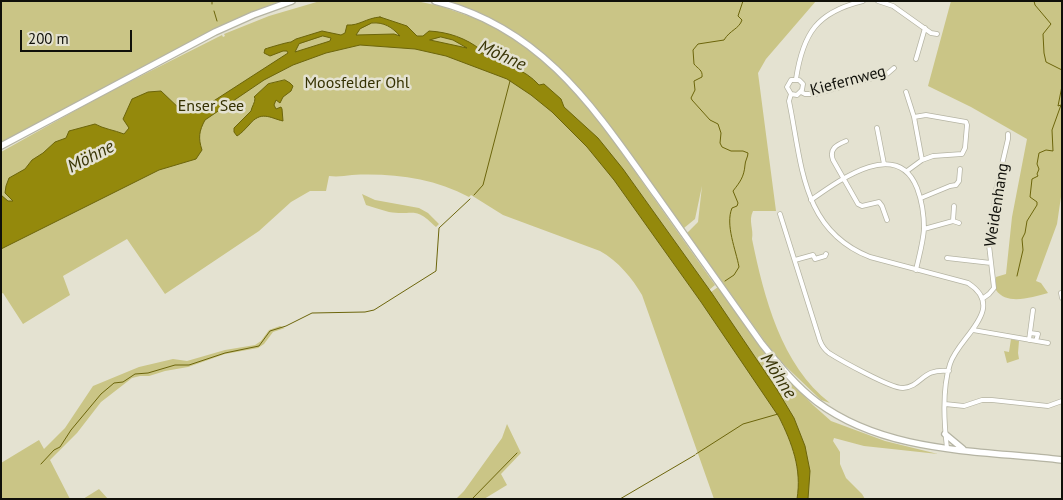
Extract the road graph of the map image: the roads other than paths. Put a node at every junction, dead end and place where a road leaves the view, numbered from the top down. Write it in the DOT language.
graph roads {
  1 [pos="292,1"];
  2 [pos="435,1"];
  3 [pos="863,1"];
  4 [pos="878,1"];
  5 [pos="894,3"];
  6 [pos="924,28"];
  7 [pos="937,34"];
  8 [pos="916,59"];
  9 [pos="894,68"];
  10 [pos="796,79"];
  11 [pos="801,92"];
  12 [pos="906,92"];
  13 [pos="792,94"];
  14 [pos="914,118"];
  15 [pos="878,128"];
  16 [pos="1008,134"];
  17 [pos="846,141"];
  18 [pos="1,146"];
  19 [pos="922,160"];
  20 [pos="884,164"];
  21 [pos="960,168"];
  22 [pos="907,171"];
  23 [pos="844,178"];
  24 [pos="921,198"];
  25 [pos="811,200"];
  26 [pos="954,206"];
  27 [pos="780,214"];
  28 [pos="888,220"];
  29 [pos="953,222"];
  30 [pos="959,223"];
  31 [pos="924,230"];
  32 [pos="826,254"];
  33 [pos="947,258"];
  34 [pos="795,260"];
  35 [pos="991,263"];
  36 [pos="916,270"];
  37 [pos="982,299"];
  38 [pos="1033,310"];
  39 [pos="973,330"];
  40 [pos="1030,333"];
  41 [pos="1029,340"];
  42 [pos="1036,341"];
  43 [pos="1048,343"];
  44 [pos="949,371"];
  45 [pos="1062,401"];
  46 [pos="945,404"];
  47 [pos="945,434"];
  48 [pos="947,448"];
  49 [pos="965,450"];
  50 [pos="1062,460"];
  1 -- 18 [label="main road"];
  2 -- 48 [label="main road"];
  3 -- 10 [label="street"];
  4 -- 5 [label="street"];
  5 -- 6 [label="street"];
  6 -- 7 [label="street"];
  6 -- 8 [label="street"];
  9 -- 11 [label="street, Kiefernweg"];
  10 -- 11 [label="street"];
  10 -- 13 [label="street"];
  11 -- 13 [label="street"];
  12 -- 14 [label="street"];
  13 -- 25 [label="street"];
  14 -- 19 [label="street"];
  14 -- 19 [label="street"];
  15 -- 20 [label="street"];
  16 -- 35 [label="street, Weidenhang"];
  17 -- 23 [label="street"];
  19 -- 22 [label="street"];
  20 -- 22 [label="street"];
  20 -- 23 [label="street"];
  21 -- 24 [label="street"];
  22 -- 24 [label="street"];
  23 -- 25 [label="street"];
  23 -- 28 [label="street"];
  24 -- 31 [label="street"];
  25 -- 36 [label="street"];
  26 -- 29 [label="street"];
  27 -- 34 [label="street"];
  29 -- 30 [label="street"];
  29 -- 31 [label="street"];
  31 -- 36 [label="street"];
  32 -- 34 [label="street"];
  33 -- 35 [label="street"];
  34 -- 44 [label="street"];
  35 -- 37 [label="street, Weidenhang"];
  36 -- 37 [label="street"];
  37 -- 39 [label="street"];
  38 -- 40 [label="street"];
  39 -- 41 [label="street"];
  39 -- 44 [label="street"];
  40 -- 41 [label="street"];
  40 -- 42 [label="street"];
  41 -- 42 [label="street"];
  42 -- 43 [label="street"];
  44 -- 46 [label="street"];
  45 -- 46 [label="street"];
  46 -- 47 [label="street"];
  47 -- 48 [label="street"];
  47 -- 49 [label="main road"];
  48 -- 49 [label="main road"];
  49 -- 50 [label="main road"];
}
